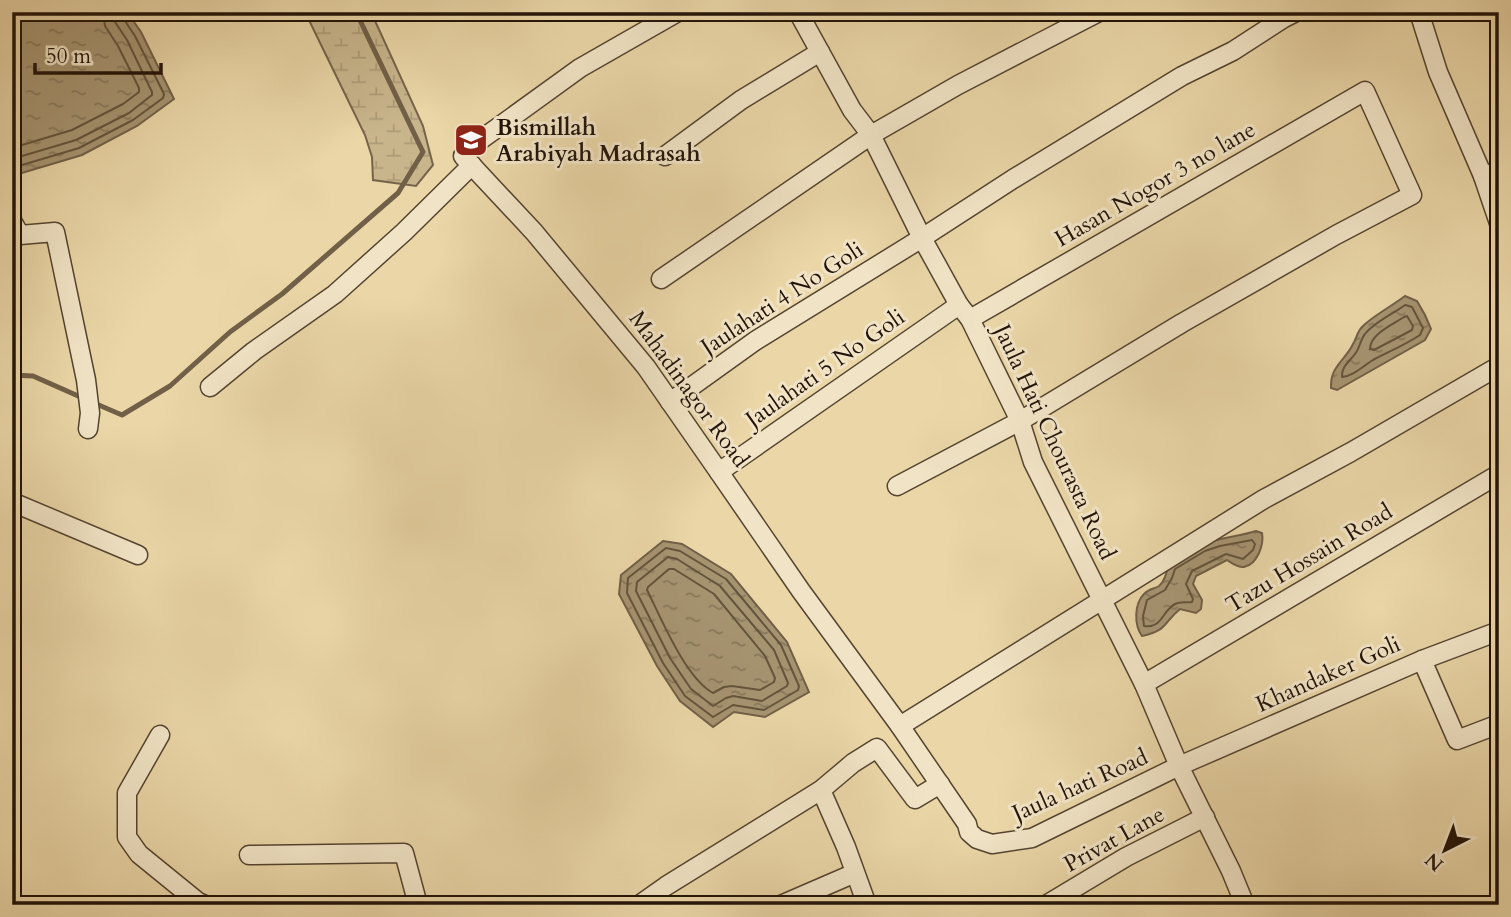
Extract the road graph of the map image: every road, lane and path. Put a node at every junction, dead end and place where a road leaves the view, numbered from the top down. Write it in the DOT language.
graph roads {
  1 [pos="678,12"];
  2 [pos="798,12"];
  3 [pos="1099,12"];
  4 [pos="1296,12"];
  5 [pos="1419,12"];
  6 [pos="820,52"];
  7 [pos="870,135"];
  8 [pos="665,156"];
  9 [pos="468,161"];
  10 [pos="1491,174"];
  11 [pos="12,221"];
  12 [pos="1499,223"];
  13 [pos="922,238"];
  14 [pos="661,279"];
  15 [pos="964,312"];
  16 [pos="1499,366"];
  17 [pos="210,387"];
  18 [pos="670,402"];
  19 [pos="89,421"];
  20 [pos="1020,421"];
  21 [pos="719,472"];
  22 [pos="1499,474"];
  23 [pos="897,486"];
  24 [pos="12,502"];
  25 [pos="138,555"];
  26 [pos="1102,599"];
  27 [pos="1499,631"];
  28 [pos="1422,660"];
  29 [pos="1144,684"];
  30 [pos="1499,724"];
  31 [pos="900,726"];
  32 [pos="160,735"];
  33 [pos="1180,766"];
  34 [pos="940,784"];
  35 [pos="821,790"];
  36 [pos="1205,817"];
  37 [pos="249,855"];
  38 [pos="855,873"];
  39 [pos="205,905"];
  40 [pos="418,905"];
  41 [pos="639,905"];
  42 [pos="781,905"];
  43 [pos="867,905"];
  44 [pos="1046,905"];
  45 [pos="1245,905"];
  1 -- 9 [label="street"];
  2 -- 6 [label="street, Jaula Hati Chourasta Road"];
  3 -- 7 [label="street"];
  4 -- 13 [label="street, Jaulahati 4 No Goli"];
  5 -- 10 [label="street"];
  6 -- 7 [label="street, Jaula Hati Chourasta Road"];
  6 -- 8 [label="street"];
  7 -- 13 [label="street, Jaula Hati Chourasta Road"];
  7 -- 14 [label="street"];
  9 -- 17 [label="street"];
  9 -- 18 [label="street, Mahadinagor Road"];
  10 -- 12 [label="street"];
  11 -- 19 [label="street"];
  13 -- 15 [label="street, Jaula Hati Chourasta Road"];
  13 -- 18 [label="street, Jaulahati 4 No Goli"];
  15 -- 20 [label="street, Jaula Hati Chourasta Road"];
  15 -- 20 [label="street, Hasan Nogor 3 no lane"];
  15 -- 21 [label="street, Jaulahati 5 No Goli"];
  16 -- 26 [label="street"];
  18 -- 21 [label="street, Mahadinagor Road"];
  20 -- 23 [label="street"];
  20 -- 26 [label="street, Jaula Hati Chourasta Road"];
  21 -- 31 [label="street, Mahadinagor Road"];
  22 -- 29 [label="street, Tazu Hossain Road"];
  24 -- 25 [label="street"];
  26 -- 29 [label="street, Jaula Hati Chourasta Road"];
  26 -- 31 [label="street"];
  27 -- 28 [label="street, Khandaker Goli"];
  28 -- 30 [label="street"];
  28 -- 33 [label="street, Khandaker Goli"];
  29 -- 33 [label="street, Jaula Hati Chourasta Road"];
  31 -- 34 [label="street, Jaula hati Road"];
  32 -- 39 [label="street"];
  33 -- 34 [label="street, Jaula hati Road"];
  33 -- 36 [label="street, Jaula Hati Chourasta Road"];
  34 -- 35 [label="street"];
  35 -- 38 [label="street"];
  35 -- 41 [label="street"];
  36 -- 44 [label="street, Privat Lane"];
  36 -- 45 [label="street, Jaula Hati Chourasta Road"];
  37 -- 40 [label="street"];
  38 -- 42 [label="street"];
  38 -- 43 [label="street"];
}
